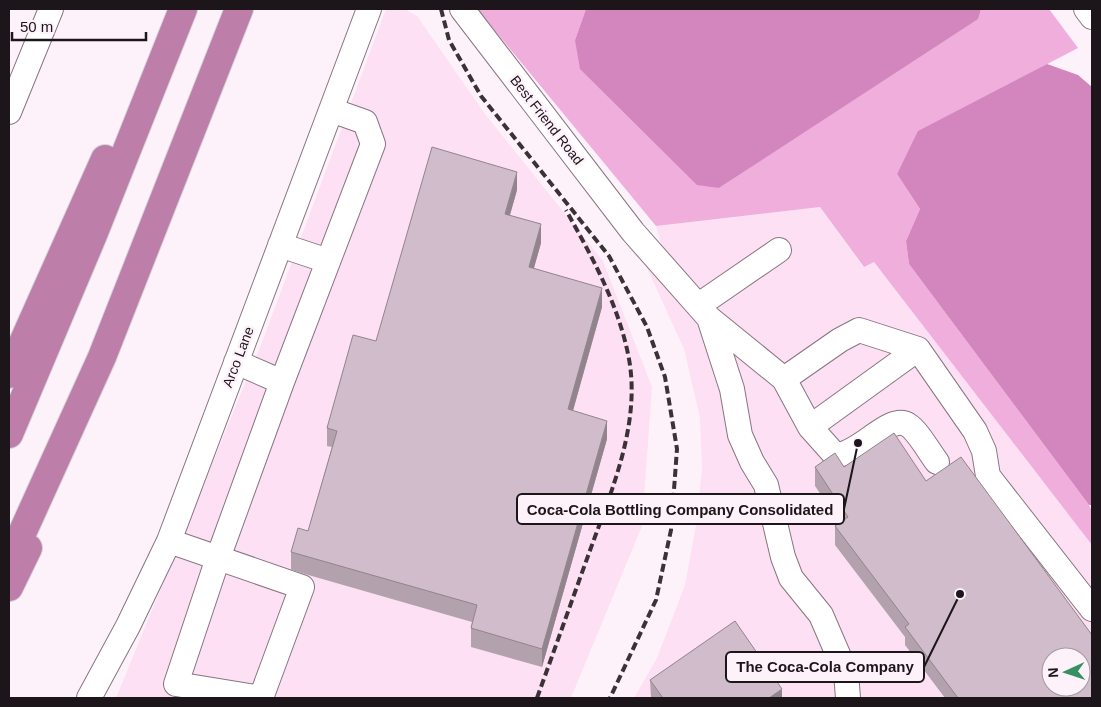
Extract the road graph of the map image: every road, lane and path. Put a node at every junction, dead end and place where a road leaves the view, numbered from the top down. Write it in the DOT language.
graph roads {
  1 [pos="51,9"];
  2 [pos="176,9"];
  3 [pos="183,9"];
  4 [pos="240,9"];
  5 [pos="369,9"];
  6 [pos="462,9"];
  7 [pos="1086,9"];
  8 [pos="1092,17"];
  9 [pos="331,110"];
  10 [pos="9,112"];
  11 [pos="147,242"];
  12 [pos="280,245"];
  13 [pos="779,250"];
  14 [pos="328,261"];
  15 [pos="704,311"];
  16 [pos="918,349"];
  17 [pos="236,362"];
  18 [pos="9,374"];
  19 [pos="784,379"];
  20 [pos="282,382"];
  21 [pos="810,427"];
  22 [pos="9,434"];
  23 [pos="937,462"];
  24 [pos="169,540"];
  25 [pos="218,558"];
  26 [pos="9,562"];
  27 [pos="9,587"];
  28 [pos="1092,609"];
  29 [pos="89,698"];
  30 [pos="261,698"];
  31 [pos="848,698"];
  1 -- 10 [label="street"];
  2 -- 18 [label="highway"];
  3 -- 22 [label="highway"];
  4 -- 11 [label="highway"];
  5 -- 9 [label="street, Arco Lane"];
  6 -- 15 [label="street, Best Friend Road"];
  7 -- 8 [label="street"];
  9 -- 12 [label="street, Arco Lane"];
  9 -- 14 [label="street"];
  11 -- 26 [label="highway"];
  11 -- 27 [label="highway"];
  12 -- 14 [label="street"];
  12 -- 17 [label="street, Arco Lane"];
  13 -- 15 [label="street"];
  14 -- 20 [label="street"];
  15 -- 19 [label="street, Best Friend Road"];
  15 -- 31 [label="street"];
  16 -- 19 [label="street"];
  16 -- 21 [label="street"];
  16 -- 28 [label="street"];
  17 -- 20 [label="street"];
  17 -- 24 [label="street, Arco Lane"];
  19 -- 21 [label="street"];
  20 -- 25 [label="street"];
  21 -- 23 [label="street"];
  24 -- 25 [label="street"];
  24 -- 29 [label="street, Arco Lane"];
  25 -- 30 [label="street"];
  25 -- 30 [label="street"];
}
